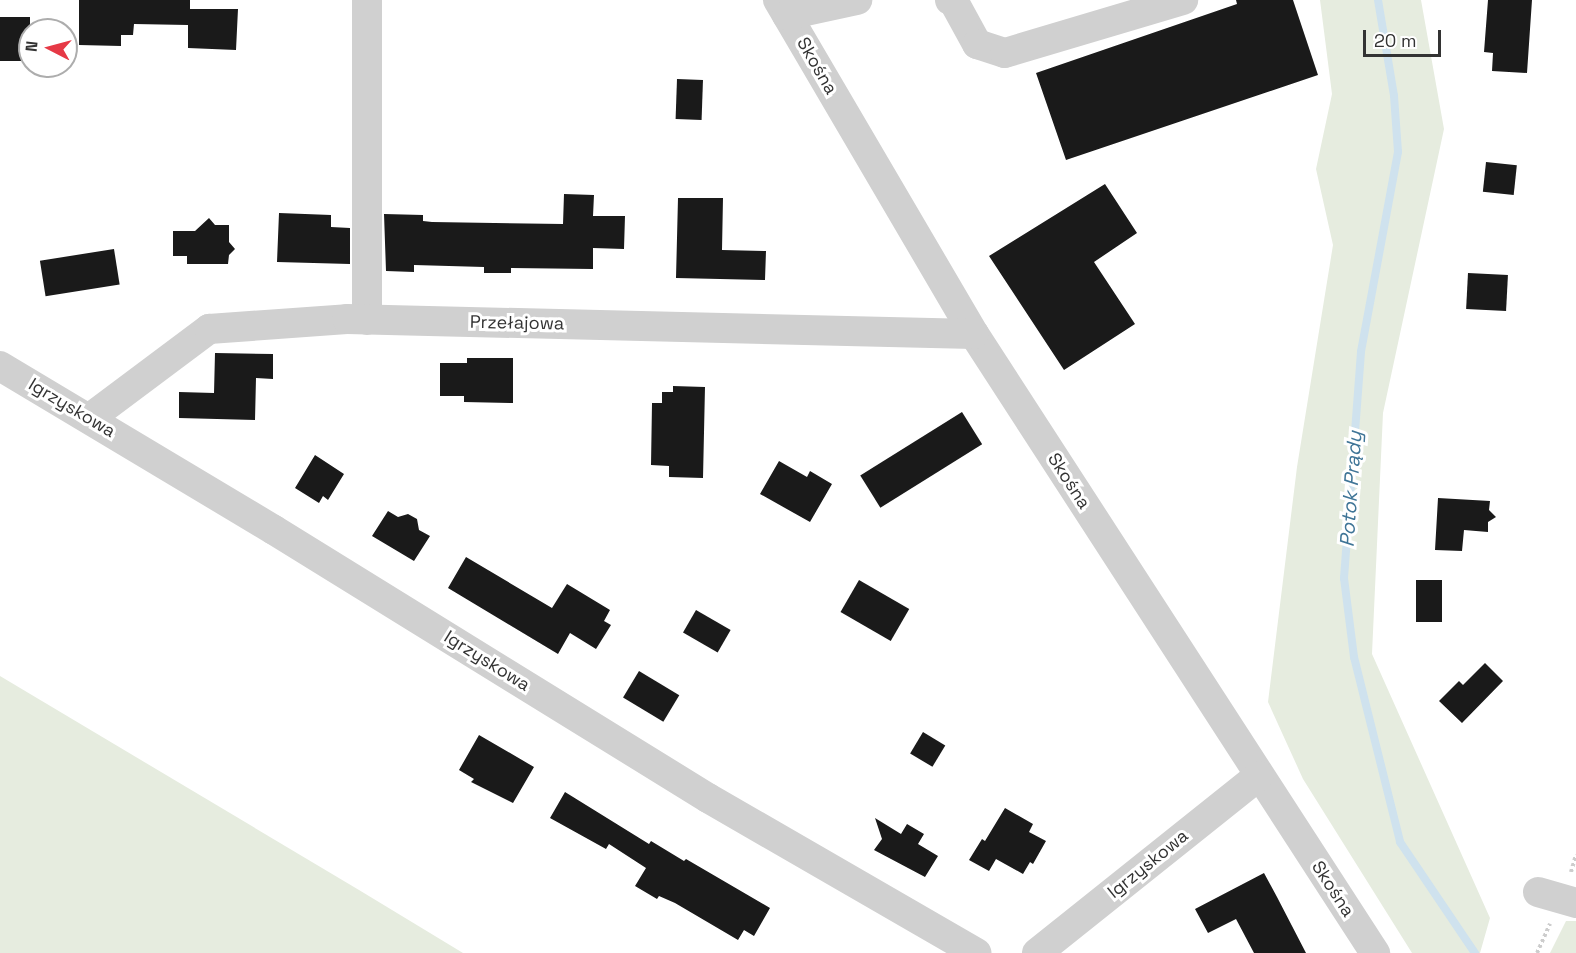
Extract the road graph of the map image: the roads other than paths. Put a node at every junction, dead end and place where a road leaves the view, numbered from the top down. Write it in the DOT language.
graph roads {
  1 [pos="367,0"];
  2 [pos="856,0"];
  3 [pos="950,0"];
  4 [pos="1183,0"];
  5 [pos="783,8"];
  6 [pos="367,320"];
  7 [pos="974,334"];
  8 [pos="0,366"];
  9 [pos="90,418"];
  10 [pos="1259,776"];
  11 [pos="1538,892"];
  12 [pos="1576,903"];
  13 [pos="976,953"];
  14 [pos="1037,953"];
  15 [pos="1375,953"];
  1 -- 6 [label="street"];
  2 -- 5 [label="street"];
  3 -- 4 [label="street"];
  5 -- 7 [label="street, Skośna"];
  6 -- 7 [label="street, Przełajowa"];
  6 -- 9 [label="street, Przełajowa"];
  7 -- 10 [label="street, Skośna"];
  8 -- 9 [label="street, Igrzyskowa"];
  9 -- 13 [label="street, Igrzyskowa"];
  10 -- 14 [label="street, Igrzyskowa"];
  10 -- 15 [label="street, Skośna"];
  11 -- 12 [label="street"];
}
